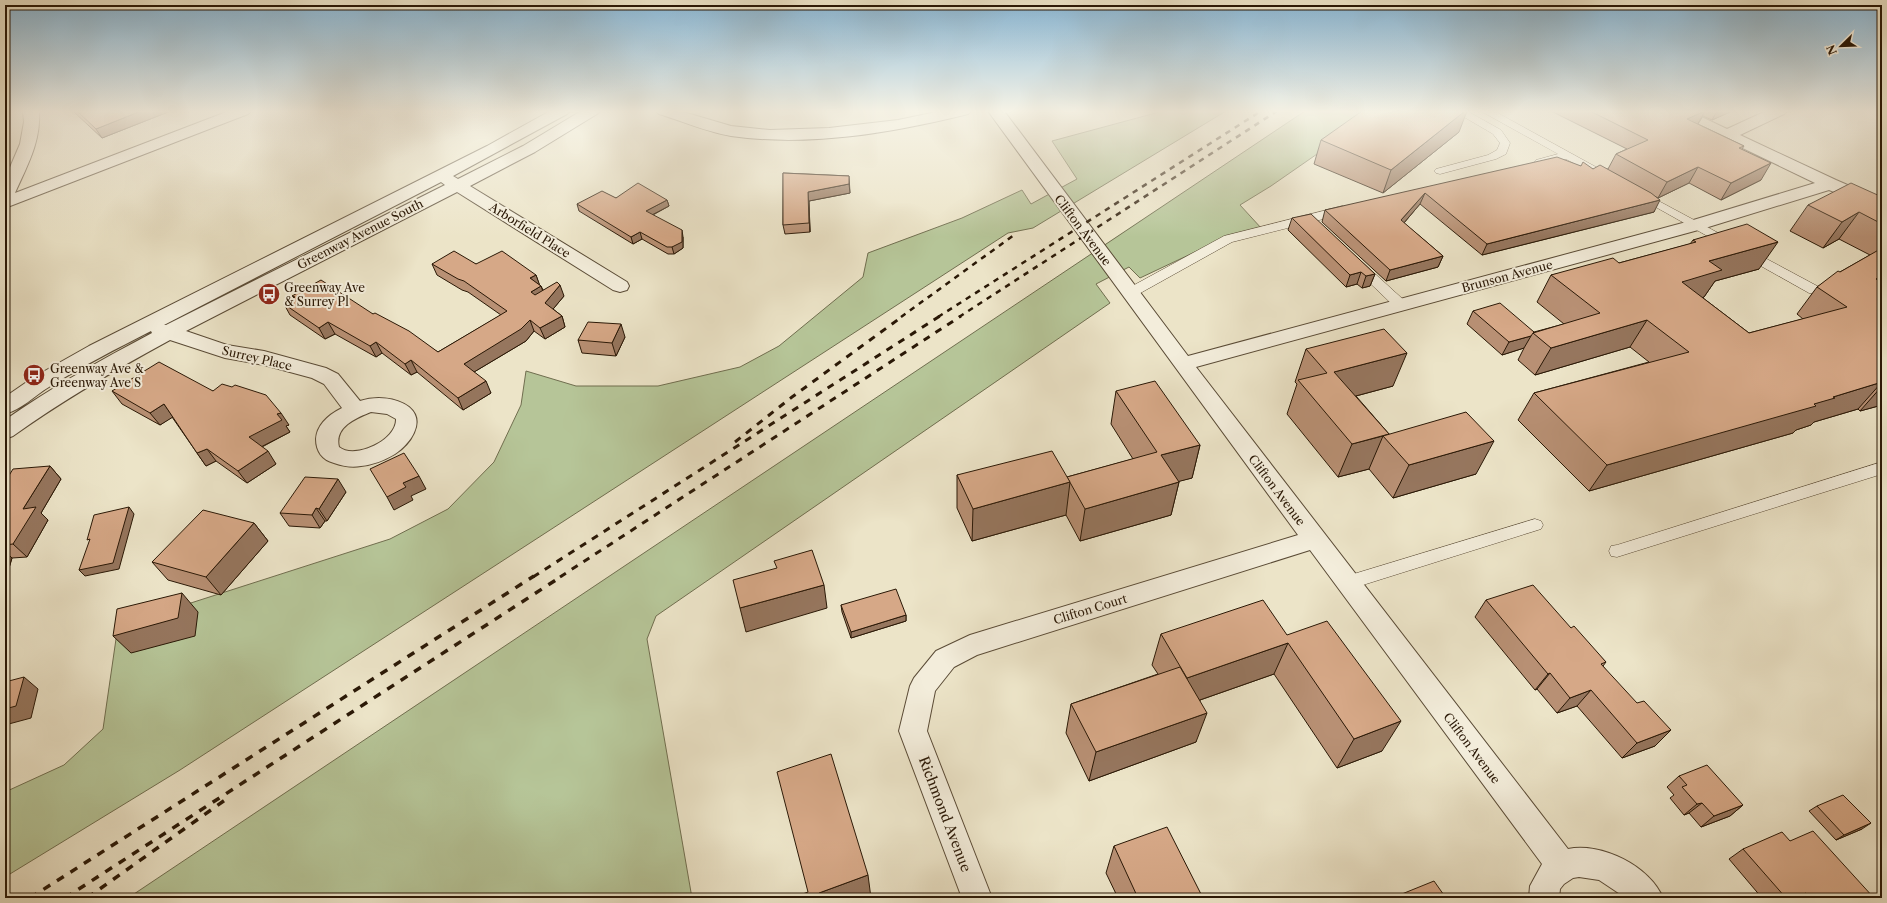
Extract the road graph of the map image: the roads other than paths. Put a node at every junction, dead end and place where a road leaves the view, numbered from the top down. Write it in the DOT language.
graph roads {
  1 [pos="23,153"];
  2 [pos="134,153"];
  3 [pos="492,153"];
  4 [pos="518,153"];
  5 [pos="1027,153"];
  6 [pos="1500,153"];
  7 [pos="1565,153"];
  8 [pos="1765,153"];
  9 [pos="1568,155"];
  10 [pos="1531,164"];
  11 [pos="1457,166"];
  12 [pos="1440,171"];
  13 [pos="1467,174"];
  14 [pos="1608,177"];
  15 [pos="448,180"];
  16 [pos="1830,184"];
  17 [pos="1628,188"];
  18 [pos="5,196"];
  19 [pos="5,203"];
  20 [pos="1882,206"];
  21 [pos="1353,208"];
  22 [pos="1308,218"];
  23 [pos="1696,225"];
  24 [pos="1320,229"];
  25 [pos="1349,256"];
  26 [pos="620,286"];
  27 [pos="1814,290"];
  28 [pos="1130,293"];
  29 [pos="1401,305"];
  30 [pos="147,324"];
  31 [pos="167,333"];
  32 [pos="1183,364"];
  33 [pos="5,407"];
  34 [pos="356,410"];
  35 [pos="5,432"];
  36 [pos="1882,468"];
  37 [pos="1535,525"];
  38 [pos="1314,539"];
  39 [pos="1617,552"];
  40 [pos="1347,583"];
  41 [pos="914,731"];
  42 [pos="1562,866"];
  43 [pos="977,898"];
  44 [pos="1544,898"];
  45 [pos="1648,898"];
  1 -- 18 [label="street"];
  2 -- 19 [label="street"];
  3 -- 15 [label="street, Greenway Avenue South"];
  4 -- 15 [label="street, Greenway Avenue South"];
  5 -- 28 [label="street, Clifton Avenue"];
  6 -- 11 [label="lane"];
  7 -- 9 [label="lane"];
  8 -- 16 [label="street"];
  9 -- 10 [label="lane"];
  9 -- 14 [label="lane"];
  11 -- 12 [label="lane"];
  11 -- 13 [label="lane"];
  15 -- 26 [label="street, Arborfield Place"];
  15 -- 30 [label="street, Greenway Avenue South"];
  15 -- 31 [label="street, Greenway Avenue South"];
  16 -- 20 [label="street"];
  16 -- 23 [label="street, Brunson Avenue"];
  17 -- 23 [label="lane"];
  21 -- 22 [label="lane"];
  22 -- 24 [label="lane"];
  22 -- 28 [label="lane"];
  23 -- 27 [label="lane"];
  23 -- 29 [label="street, Brunson Avenue"];
  25 -- 29 [label="lane"];
  28 -- 32 [label="street, Clifton Avenue"];
  29 -- 32 [label="street, Brunson Avenue"];
  30 -- 31 [label="street, Surrey Place"];
  30 -- 33 [label="street, Greenway Avenue South"];
  31 -- 34 [label="street, Surrey Place"];
  31 -- 35 [label="street, Greenway Avenue South"];
  32 -- 38 [label="street, Clifton Avenue"];
  36 -- 39 [label="lane"];
  37 -- 40 [label="lane"];
  38 -- 40 [label="street, Clifton Avenue"];
  38 -- 41 [label="street, Clifton Court"];
  40 -- 42 [label="street, Clifton Avenue"];
  41 -- 43 [label="street, Richmond Avenue"];
  42 -- 44 [label="street"];
  42 -- 45 [label="street"];
}
